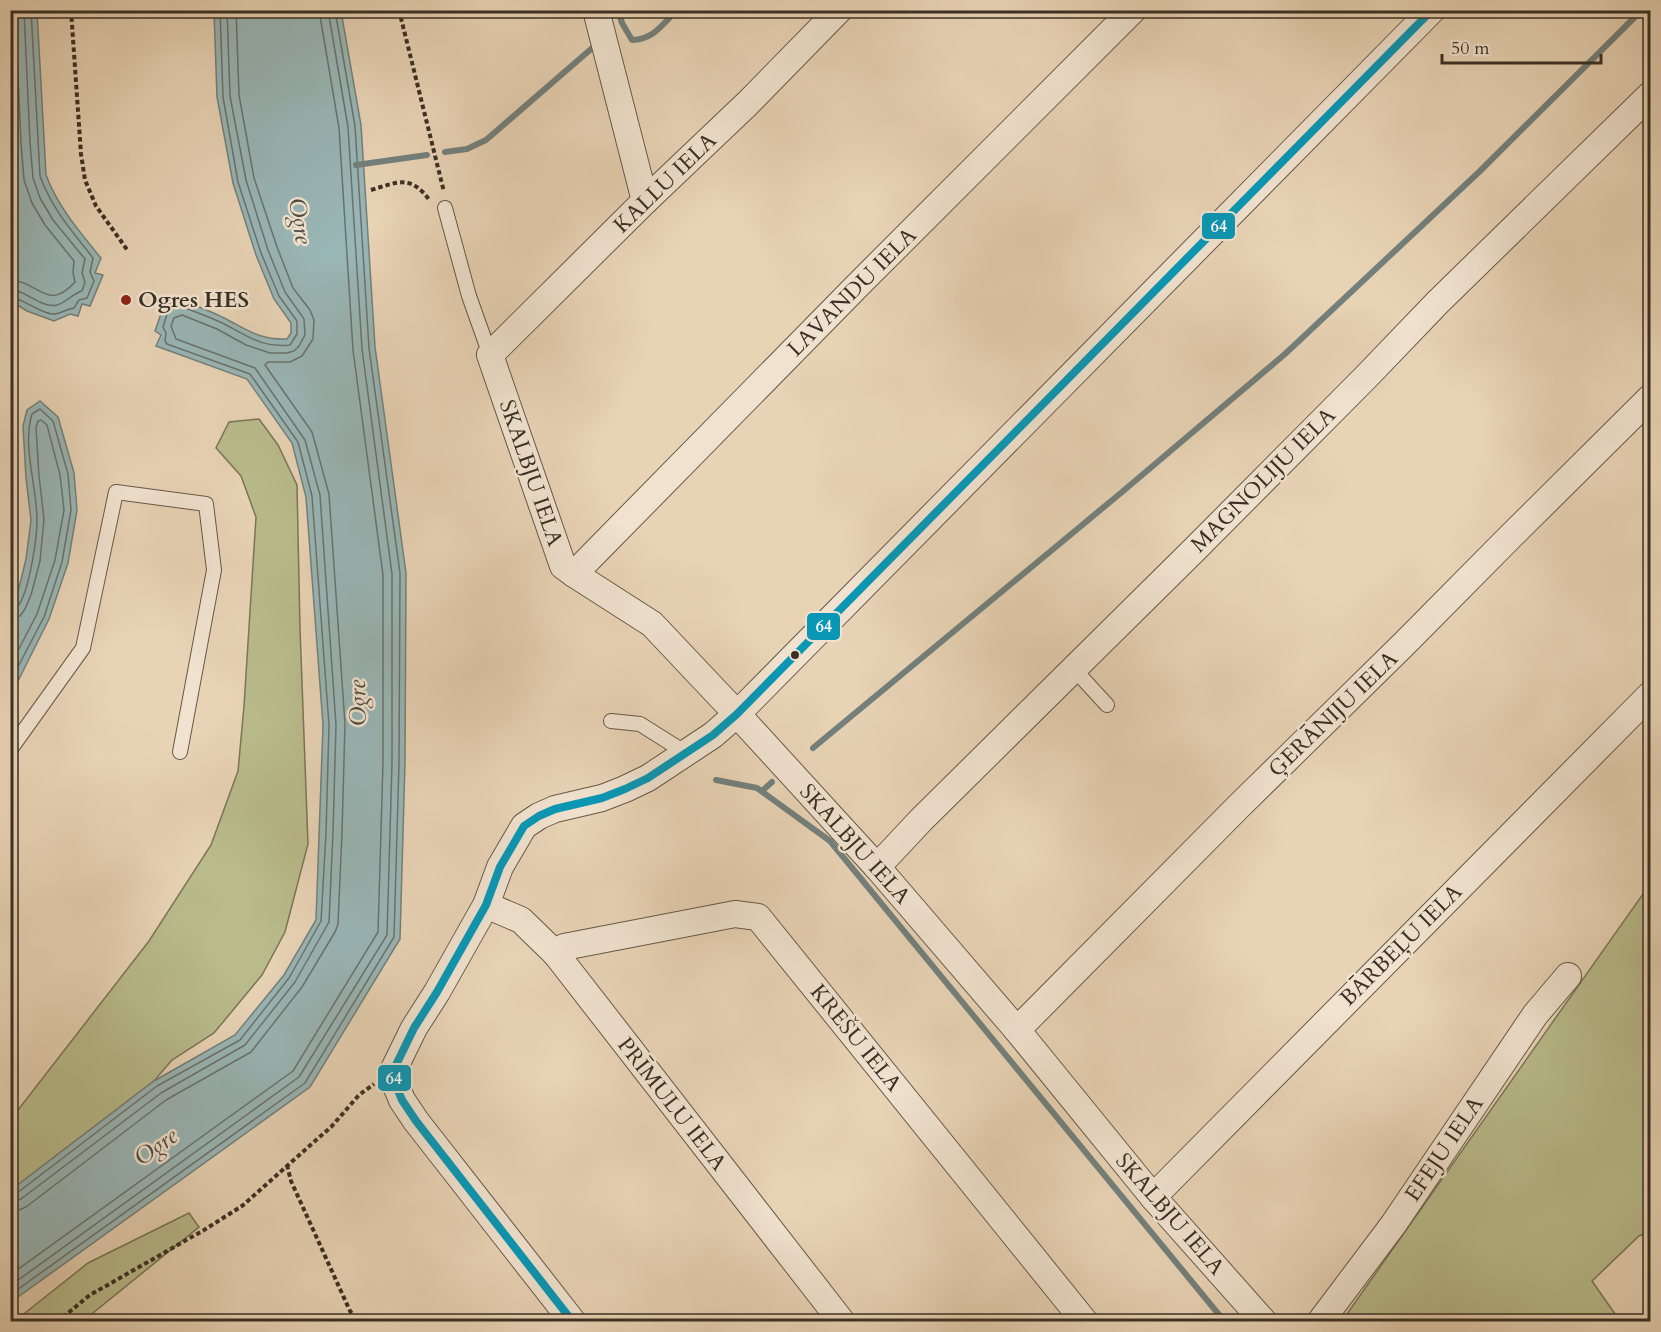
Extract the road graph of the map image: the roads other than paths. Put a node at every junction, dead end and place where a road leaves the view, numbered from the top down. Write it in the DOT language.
graph roads {
  1 [pos="596,10"];
  2 [pos="839,10"];
  3 [pos="1133,10"];
  4 [pos="1432,10"];
  5 [pos="1650,95"];
  6 [pos="1641,118"];
  7 [pos="645,201"];
  8 [pos="446,211"];
  9 [pos="490,355"];
  10 [pos="1650,398"];
  11 [pos="574,574"];
  12 [pos="1074,669"];
  13 [pos="1650,695"];
  14 [pos="1107,705"];
  15 [pos="737,714"];
  16 [pos="611,721"];
  17 [pos="10,750"];
  18 [pos="180,752"];
  19 [pos="686,753"];
  20 [pos="877,867"];
  21 [pos="486,905"];
  22 [pos="556,954"];
  23 [pos="1568,976"];
  24 [pos="1017,1030"];
  25 [pos="1153,1197"];
  26 [pos="573,1322"];
  27 [pos="842,1322"];
  28 [pos="1085,1322"];
  29 [pos="1264,1322"];
  30 [pos="1320,1322"];
  1 -- 7 [label="street"];
  2 -- 7 [label="street, KALLU IELA"];
  3 -- 11 [label="street, LAVANDU IELA"];
  4 -- 15 [label="street"];
  5 -- 6 [label="street, MAGNOLIJU IELA"];
  6 -- 12 [label="street, MAGNOLIJU IELA"];
  7 -- 9 [label="street, KALLU IELA"];
  8 -- 9 [label="lane"];
  9 -- 11 [label="street, SKALBJU IELA"];
  10 -- 24 [label="street, ĢERĀNIJU IELA"];
  11 -- 15 [label="street, SKALBJU IELA"];
  12 -- 14 [label="lane"];
  12 -- 20 [label="street, MAGNOLIJU IELA"];
  13 -- 25 [label="street, BĀRBEĻU IELA"];
  15 -- 19 [label="street"];
  15 -- 20 [label="street, SKALBJU IELA"];
  16 -- 19 [label="lane"];
  17 -- 18 [label="lane"];
  19 -- 21 [label="street"];
  20 -- 24 [label="street, SKALBJU IELA"];
  21 -- 22 [label="street, PRĪMULU IELA"];
  21 -- 26 [label="street"];
  22 -- 27 [label="street, PRĪMULU IELA"];
  22 -- 28 [label="street, KREŠU IELA"];
  23 -- 30 [label="street, EFEJU IELA"];
  24 -- 25 [label="street, SKALBJU IELA"];
  25 -- 29 [label="street, SKALBJU IELA"];
}
